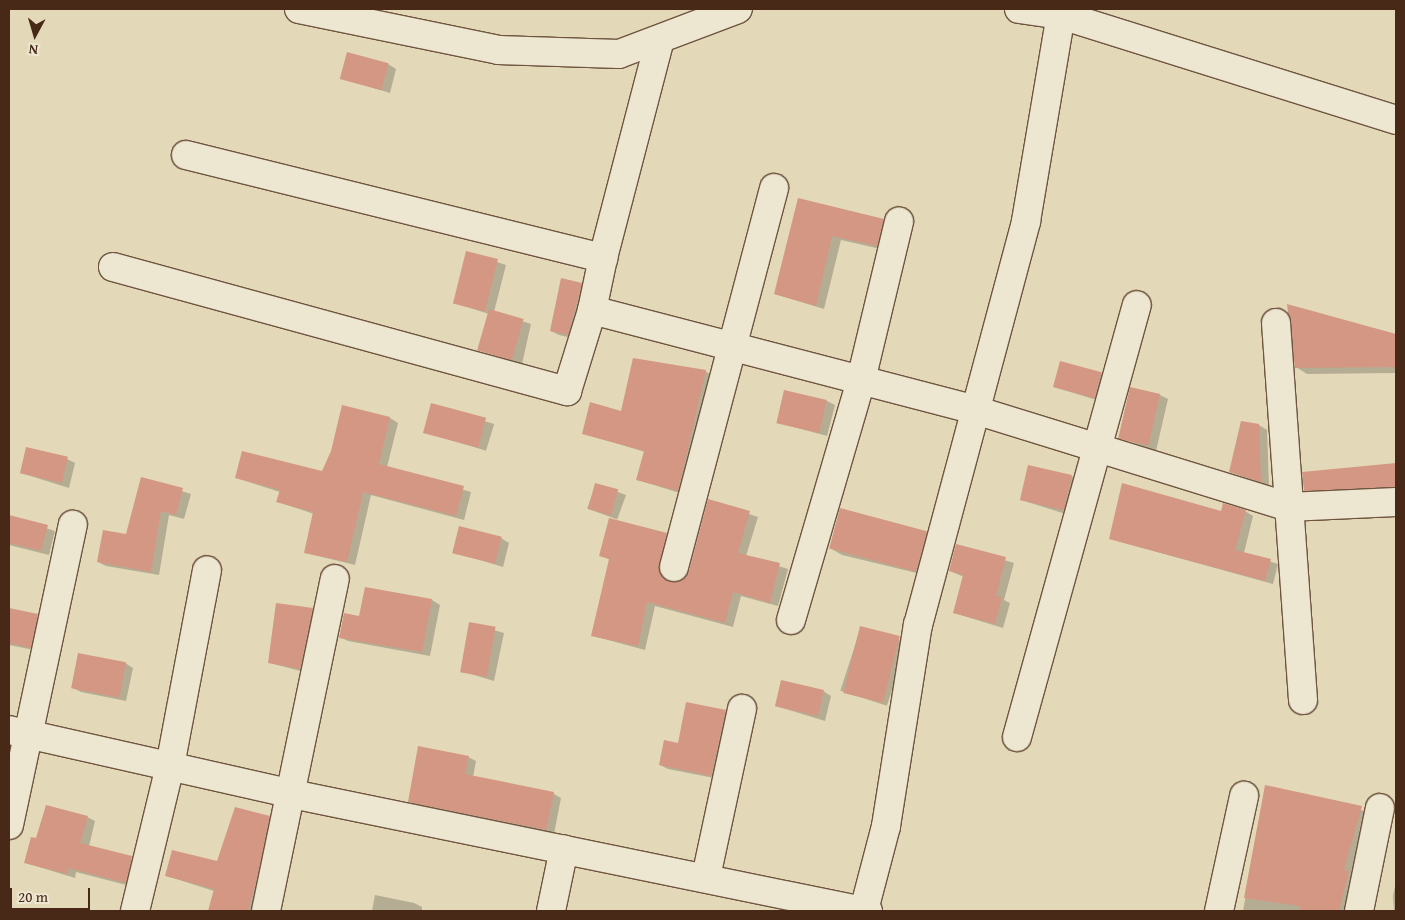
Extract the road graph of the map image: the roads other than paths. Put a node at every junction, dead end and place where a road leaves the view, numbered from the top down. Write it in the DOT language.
graph roads {
  1 [pos="299,9"];
  2 [pos="738,9"];
  3 [pos="1019,9"];
  4 [pos="1061,15"];
  5 [pos="660,39"];
  6 [pos="1396,120"];
  7 [pos="186,155"];
  8 [pos="774,188"];
  9 [pos="899,222"];
  10 [pos="603,258"];
  11 [pos="113,267"];
  12 [pos="1137,305"];
  13 [pos="592,310"];
  14 [pos="1276,323"];
  15 [pos="734,347"];
  16 [pos="861,380"];
  17 [pos="975,410"];
  18 [pos="1096,448"];
  19 [pos="1396,502"];
  20 [pos="1288,507"];
  21 [pos="73,525"];
  22 [pos="674,567"];
  23 [pos="207,570"];
  24 [pos="335,579"];
  25 [pos="791,620"];
  26 [pos="1303,700"];
  27 [pos="742,709"];
  28 [pos="18,732"];
  29 [pos="1017,737"];
  30 [pos="170,766"];
  31 [pos="292,794"];
  32 [pos="1244,796"];
  33 [pos="1380,808"];
  34 [pos="9,825"];
  35 [pos="564,849"];
  36 [pos="706,877"];
  37 [pos="135,911"];
  38 [pos="266,911"];
  39 [pos="551,911"];
  40 [pos="865,911"];
  41 [pos="1220,911"];
  42 [pos="1360,911"];
  1 -- 5 [label="street"];
  2 -- 5 [label="street"];
  3 -- 4 [label="street"];
  4 -- 6 [label="street"];
  4 -- 17 [label="street"];
  5 -- 10 [label="street"];
  7 -- 10 [label="street"];
  8 -- 15 [label="street"];
  9 -- 16 [label="street"];
  10 -- 13 [label="street"];
  11 -- 13 [label="street"];
  12 -- 18 [label="street"];
  13 -- 15 [label="street"];
  14 -- 20 [label="street"];
  15 -- 16 [label="street"];
  15 -- 22 [label="street"];
  16 -- 17 [label="street"];
  16 -- 25 [label="street"];
  17 -- 18 [label="street"];
  17 -- 40 [label="street"];
  18 -- 20 [label="street"];
  18 -- 29 [label="street"];
  19 -- 20 [label="street"];
  20 -- 26 [label="street"];
  21 -- 28 [label="street"];
  23 -- 30 [label="street"];
  24 -- 31 [label="street"];
  27 -- 36 [label="street"];
  28 -- 30 [label="street"];
  28 -- 34 [label="street"];
  30 -- 31 [label="street"];
  30 -- 37 [label="street"];
  31 -- 35 [label="street"];
  31 -- 38 [label="street"];
  32 -- 41 [label="street"];
  33 -- 42 [label="street"];
  35 -- 36 [label="street"];
  35 -- 39 [label="street"];
  36 -- 40 [label="street"];
}
